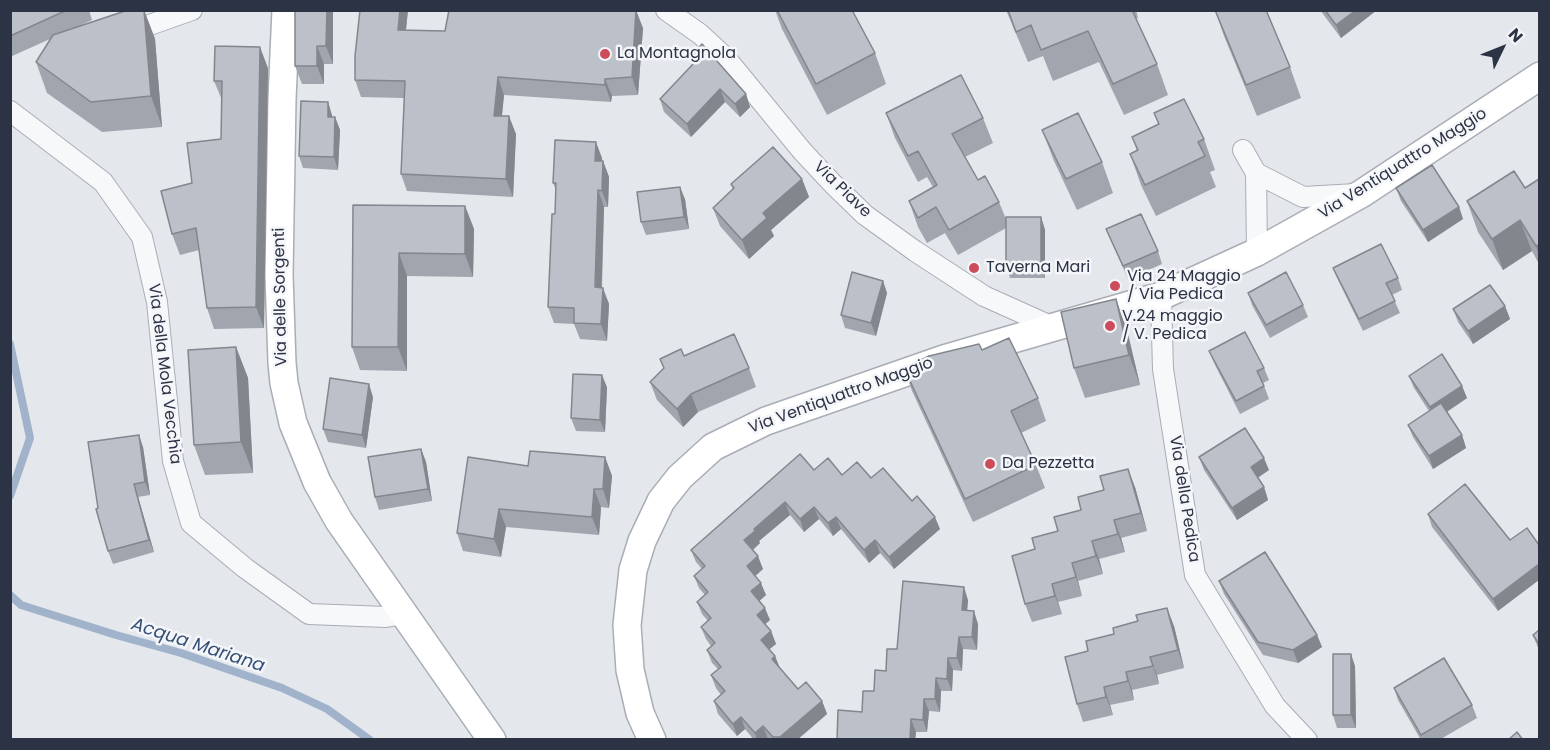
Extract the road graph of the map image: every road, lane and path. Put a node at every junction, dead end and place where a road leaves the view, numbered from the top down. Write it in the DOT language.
graph roads {
  1 [pos="192,10"];
  2 [pos="286,10"];
  3 [pos="666,10"];
  4 [pos="106,40"];
  5 [pos="1539,76"];
  6 [pos="10,111"];
  7 [pos="1243,150"];
  8 [pos="1256,173"];
  9 [pos="1361,194"];
  10 [pos="1257,252"];
  11 [pos="1161,296"];
  12 [pos="1053,327"];
  13 [pos="403,614"];
  14 [pos="492,740"];
  15 [pos="652,740"];
  16 [pos="1307,740"];
  1 -- 4 [label="street"];
  2 -- 13 [label="main road, Via delle Sorgenti"];
  3 -- 12 [label="street, Via Piave"];
  5 -- 9 [label="main road, Via Ventiquattro Maggio"];
  6 -- 13 [label="street, Via della Mola Vecchia"];
  7 -- 8 [label="street"];
  8 -- 9 [label="street"];
  8 -- 10 [label="street"];
  9 -- 10 [label="main road, Via Ventiquattro Maggio"];
  10 -- 11 [label="main road, Via Ventiquattro Maggio"];
  11 -- 12 [label="main road, Via Ventiquattro Maggio"];
  11 -- 16 [label="street, Via della Pedica"];
  12 -- 15 [label="main road, Via Ventiquattro Maggio"];
  13 -- 14 [label="main road, Via delle Sorgenti"];
}
